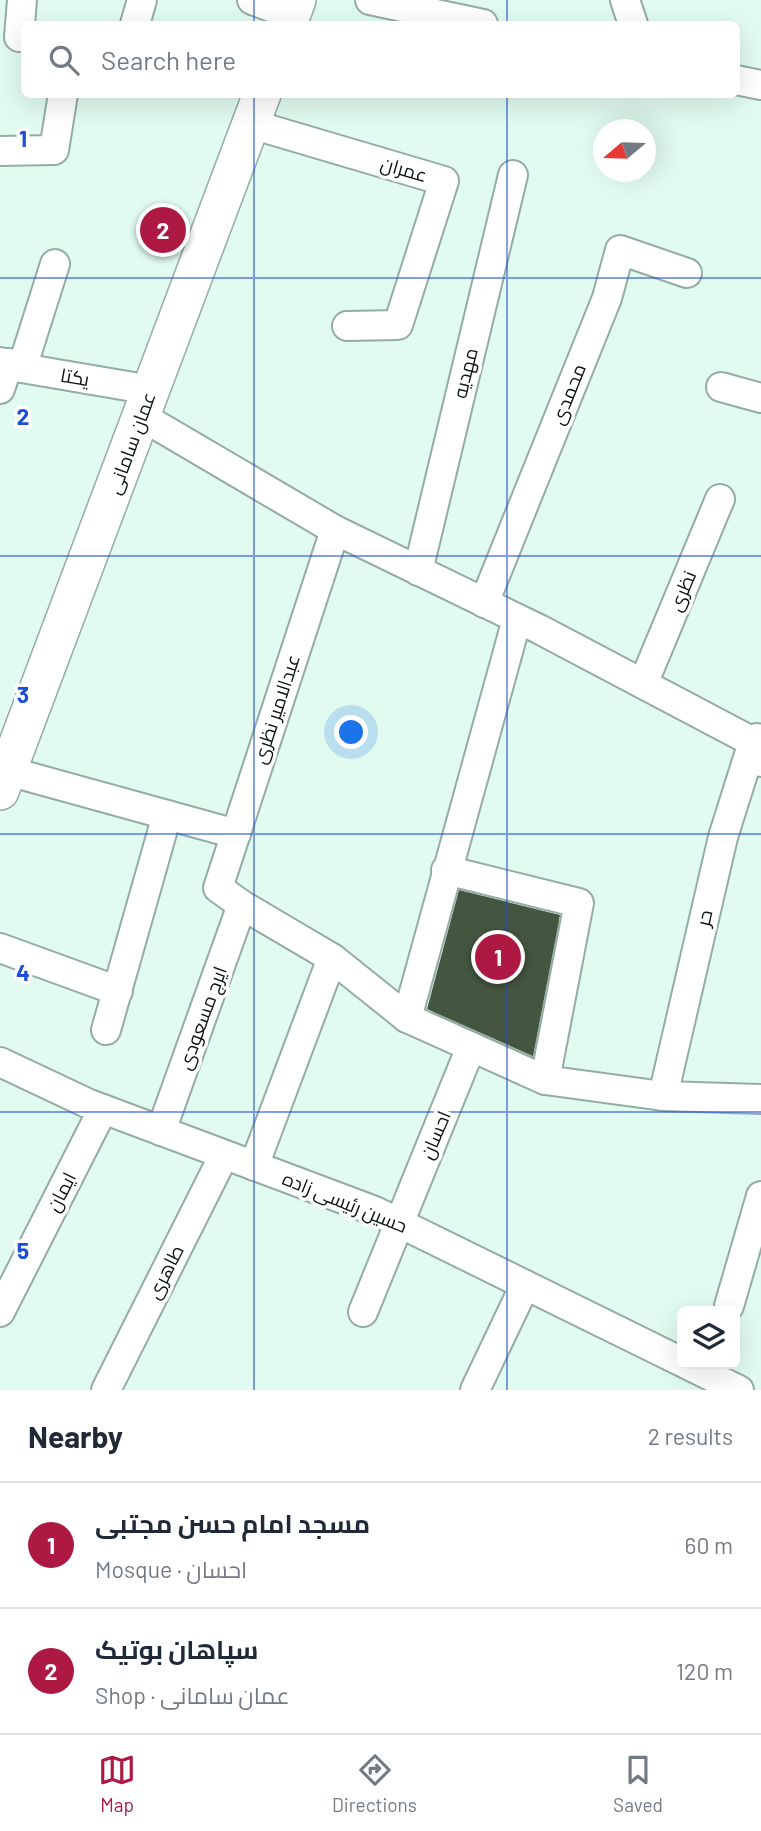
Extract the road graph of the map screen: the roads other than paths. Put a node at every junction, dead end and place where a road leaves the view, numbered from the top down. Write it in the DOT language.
graph roads {
  1 [pos="22,0"];
  2 [pos="142,0"];
  3 [pos="252,0"];
  4 [pos="370,0"];
  5 [pos="625,0"];
  6 [pos="292,13"];
  7 [pos="136,21"];
  8 [pos="469,21"];
  9 [pos="632,21"];
  10 [pos="15,38"];
  11 [pos="740,81"];
  12 [pos="761,85"];
  13 [pos="62,98"];
  14 [pos="256,109"];
  15 [pos="0,151"];
  16 [pos="513,175"];
  17 [pos="55,264"];
  18 [pos="687,273"];
  19 [pos="347,326"];
  20 [pos="8,371"];
  21 [pos="721,387"];
  22 [pos="761,398"];
  23 [pos="146,403"];
  24 [pos="720,499"];
  25 [pos="335,530"];
  26 [pos="418,571"];
  27 [pos="484,603"];
  28 [pos="517,619"];
  29 [pos="643,684"];
  30 [pos="758,746"];
  31 [pos="7,760"];
  32 [pos="167,815"];
  33 [pos="236,834"];
  34 [pos="446,870"];
  35 [pos="242,905"];
  36 [pos="0,948"];
  37 [pos="331,958"];
  38 [pos="118,991"];
  39 [pos="408,1018"];
  40 [pos="106,1030"];
  41 [pos="471,1047"];
  42 [pos="0,1062"];
  43 [pos="545,1080"];
  44 [pos="663,1097"];
  45 [pos="761,1099"];
  46 [pos="103,1110"];
  47 [pos="161,1131"];
  48 [pos="224,1155"];
  49 [pos="254,1166"];
  50 [pos="761,1196"];
  51 [pos="398,1223"];
  52 [pos="525,1285"];
  53 [pos="729,1306"];
  54 [pos="0,1312"];
  55 [pos="363,1312"];
  56 [pos="677,1360"];
  57 [pos="696,1369"];
  58 [pos="106,1390"];
  59 [pos="475,1390"];
  60 [pos="739,1390"];
  1 -- 10 [label="street"];
  2 -- 7 [label="street"];
  3 -- 6 [label="street"];
  4 -- 8 [label="street"];
  5 -- 9 [label="street"];
  11 -- 12 [label="street"];
  13 -- 15 [label="street"];
  14 -- 19 [label="street, عمران"];
  14 -- 23 [label="street, عمان سامانی"];
  16 -- 26 [label="street, مهدیه"];
  17 -- 20 [label="street"];
  18 -- 27 [label="street, محمدی"];
  20 -- 23 [label="street, یکتا"];
  21 -- 22 [label="street"];
  23 -- 25 [label="street"];
  23 -- 31 [label="street, عمان سامانی"];
  24 -- 29 [label="street, نظری"];
  25 -- 26 [label="street"];
  25 -- 33 [label="street, عبدالامیر نظری"];
  26 -- 27 [label="street"];
  27 -- 28 [label="street"];
  28 -- 29 [label="street"];
  28 -- 34 [label="street"];
  29 -- 30 [label="street"];
  30 -- 44 [label="street, حر"];
  31 -- 32 [label="street"];
  32 -- 33 [label="street"];
  32 -- 38 [label="street"];
  33 -- 35 [label="street, عبدالامیر نظری"];
  34 -- 39 [label="street"];
  34 -- 43 [label="street"];
  35 -- 37 [label="street"];
  35 -- 47 [label="street, ایرج مسعودی"];
  36 -- 38 [label="street"];
  37 -- 39 [label="street"];
  37 -- 49 [label="street"];
  38 -- 40 [label="street"];
  39 -- 41 [label="street"];
  41 -- 43 [label="street"];
  41 -- 51 [label="street, احسان"];
  42 -- 46 [label="street, حسین رئیسی زاده"];
  43 -- 44 [label="street"];
  44 -- 45 [label="street"];
  46 -- 47 [label="street, حسین رئیسی زاده"];
  46 -- 54 [label="street, ایمان"];
  47 -- 48 [label="street, حسین رئیسی زاده"];
  48 -- 49 [label="street, حسین رئیسی زاده"];
  48 -- 58 [label="street, طاهری"];
  49 -- 51 [label="street, حسین رئیسی زاده"];
  50 -- 53 [label="street"];
  51 -- 52 [label="street, حسین رئیسی زاده"];
  51 -- 55 [label="street, احسان"];
  52 -- 56 [label="street, حسین رئیسی زاده"];
  52 -- 59 [label="street"];
  57 -- 60 [label="street, حسین رئیسی زاده"];
}
